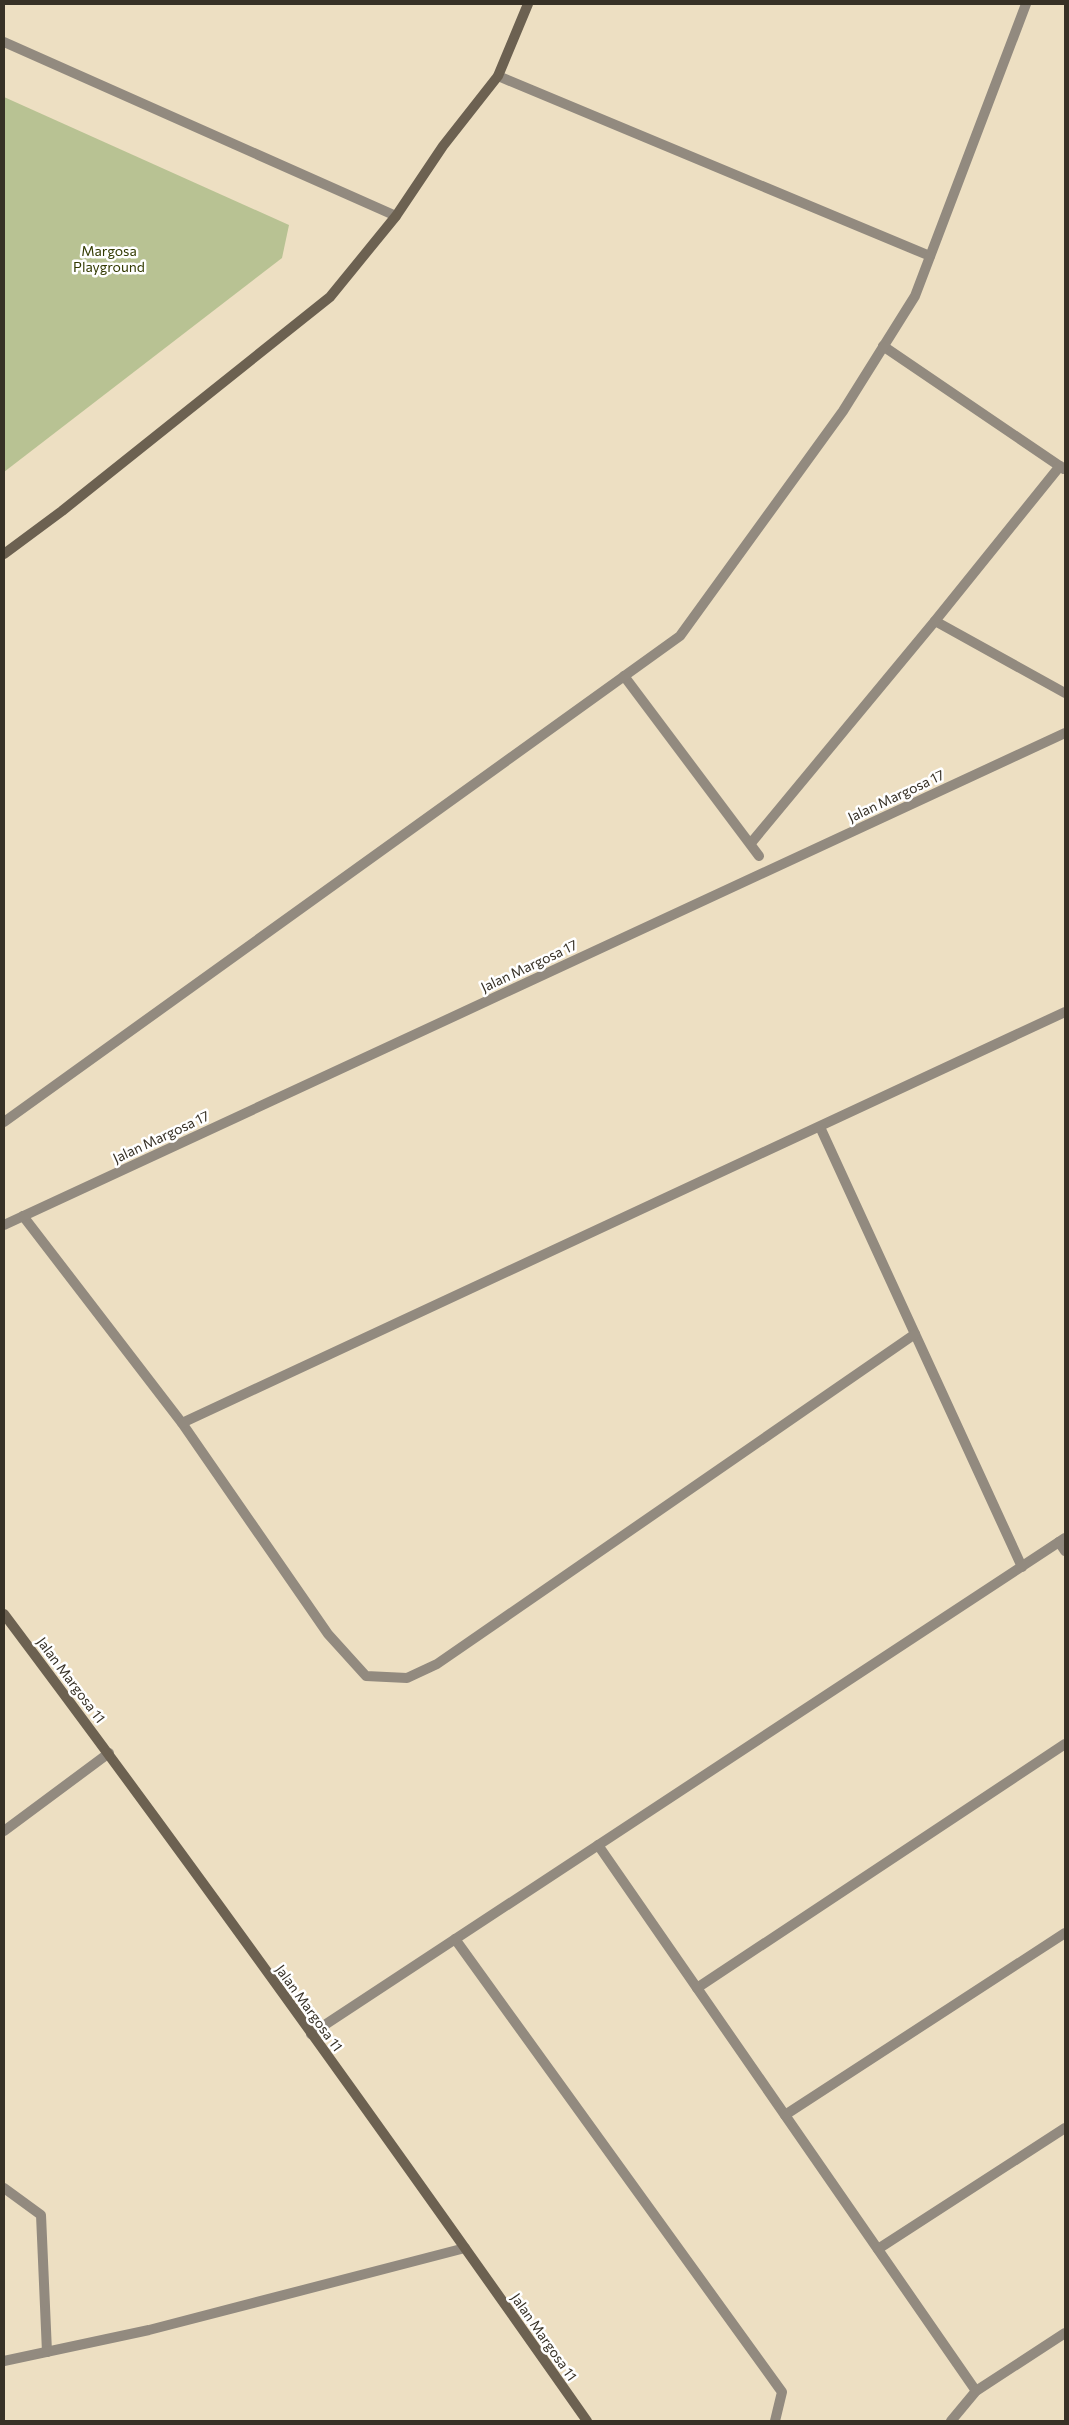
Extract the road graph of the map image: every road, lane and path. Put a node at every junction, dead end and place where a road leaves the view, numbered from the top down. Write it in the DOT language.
graph roads {
  1 [pos="528,4"];
  2 [pos="1026,4"];
  3 [pos="4,42"];
  4 [pos="498,76"];
  5 [pos="396,216"];
  6 [pos="930,256"];
  7 [pos="883,346"];
  8 [pos="1063,468"];
  9 [pos="4,554"];
  10 [pos="935,621"];
  11 [pos="624,676"];
  12 [pos="1065,693"];
  13 [pos="1065,733"];
  14 [pos="751,843"];
  15 [pos="759,856"];
  16 [pos="1065,1012"];
  17 [pos="4,1122"];
  18 [pos="820,1127"];
  19 [pos="23,1216"];
  20 [pos="4,1225"];
  21 [pos="916,1334"];
  22 [pos="182,1423"];
  23 [pos="1062,1540"];
  24 [pos="1065,1551"];
  25 [pos="1022,1567"];
  26 [pos="4,1614"];
  27 [pos="1065,1744"];
  28 [pos="109,1754"];
  29 [pos="4,1831"];
  30 [pos="598,1846"];
  31 [pos="1065,1933"];
  32 [pos="455,1940"];
  33 [pos="696,1988"];
  34 [pos="311,2034"];
  35 [pos="785,2116"];
  36 [pos="1065,2128"];
  37 [pos="4,2188"];
  38 [pos="465,2248"];
  39 [pos="878,2250"];
  40 [pos="1065,2333"];
  41 [pos="47,2352"];
  42 [pos="4,2362"];
  43 [pos="976,2391"];
  44 [pos="587,2421"];
  45 [pos="775,2421"];
  46 [pos="951,2421"];
  1 -- 4 [label="street"];
  2 -- 6 [label="street"];
  3 -- 5 [label="street"];
  4 -- 5 [label="street"];
  4 -- 6 [label="street"];
  5 -- 9 [label="street"];
  6 -- 7 [label="street"];
  7 -- 8 [label="street"];
  7 -- 11 [label="street"];
  8 -- 10 [label="street"];
  10 -- 12 [label="street"];
  10 -- 14 [label="street"];
  11 -- 14 [label="street"];
  11 -- 17 [label="street"];
  13 -- 19 [label="street, Jalan Margosa 17"];
  14 -- 15 [label="street"];
  16 -- 18 [label="street"];
  18 -- 21 [label="street"];
  18 -- 22 [label="street"];
  19 -- 20 [label="street, Jalan Margosa 17"];
  19 -- 22 [label="street"];
  21 -- 22 [label="street"];
  21 -- 25 [label="street"];
  23 -- 24 [label="street"];
  23 -- 25 [label="street"];
  25 -- 30 [label="street"];
  26 -- 28 [label="street, Jalan Margosa 11"];
  27 -- 33 [label="street"];
  28 -- 29 [label="street"];
  28 -- 34 [label="street, Jalan Margosa 11"];
  30 -- 32 [label="street"];
  30 -- 33 [label="street"];
  31 -- 35 [label="street"];
  32 -- 34 [label="street"];
  32 -- 45 [label="street"];
  33 -- 35 [label="street"];
  34 -- 38 [label="street, Jalan Margosa 11"];
  35 -- 39 [label="street"];
  36 -- 39 [label="street"];
  37 -- 41 [label="street"];
  38 -- 41 [label="street"];
  38 -- 44 [label="street, Jalan Margosa 11"];
  39 -- 43 [label="street"];
  40 -- 43 [label="street"];
  41 -- 42 [label="street"];
  43 -- 46 [label="street"];
}
